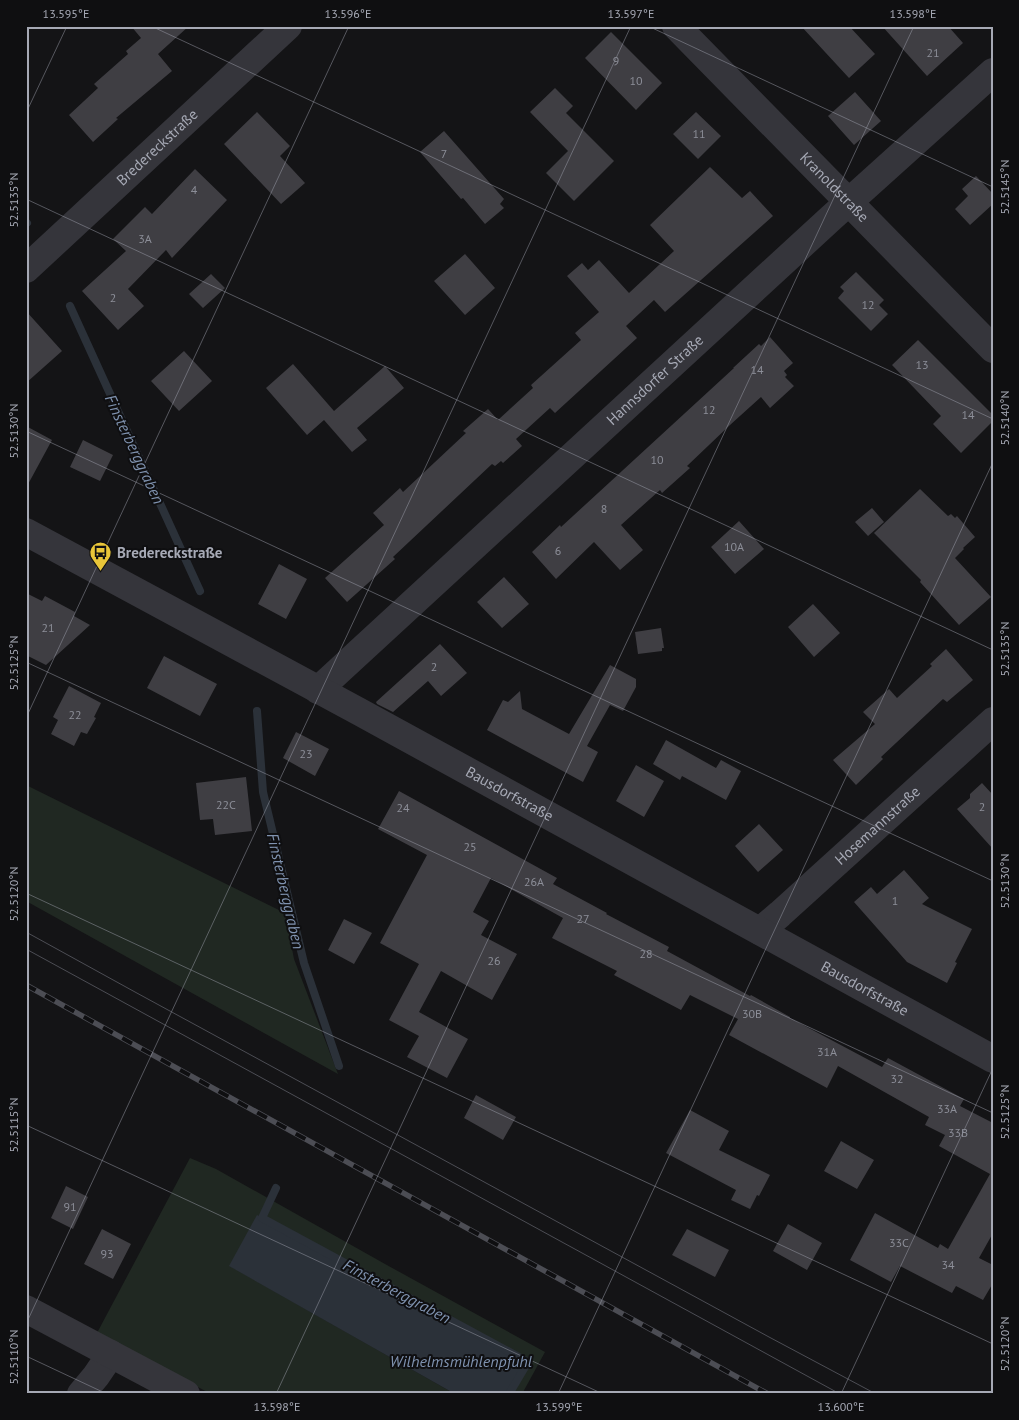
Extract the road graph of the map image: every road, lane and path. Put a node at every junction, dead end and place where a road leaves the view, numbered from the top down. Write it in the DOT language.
graph roads {
  1 [pos="288,26"];
  2 [pos="676,26"];
  3 [pos="993,72"];
  4 [pos="849,202"];
  5 [pos="26,269"];
  6 [pos="993,349"];
  7 [pos="26,532"];
  8 [pos="318,690"];
  9 [pos="993,720"];
  10 [pos="760,931"];
  11 [pos="993,1059"];
  12 [pos="26,1309"];
  13 [pos="110,1354"];
  14 [pos="81,1394"];
  15 [pos="186,1394"];
  1 -- 5 [label="street, Bredereckstraße"];
  2 -- 4 [label="street, Kranoldstraße"];
  3 -- 4 [label="street, Hannsdorfer Straße"];
  4 -- 6 [label="street, Kranoldstraße"];
  4 -- 8 [label="street, Hannsdorfer Straße"];
  7 -- 8 [label="street, Bausdorfstraße"];
  8 -- 10 [label="street, Bausdorfstraße"];
  9 -- 10 [label="street, Hosemannstraße"];
  10 -- 11 [label="street, Bausdorfstraße"];
  12 -- 13 [label="street"];
  13 -- 14 [label="street"];
  13 -- 15 [label="street"];
}
